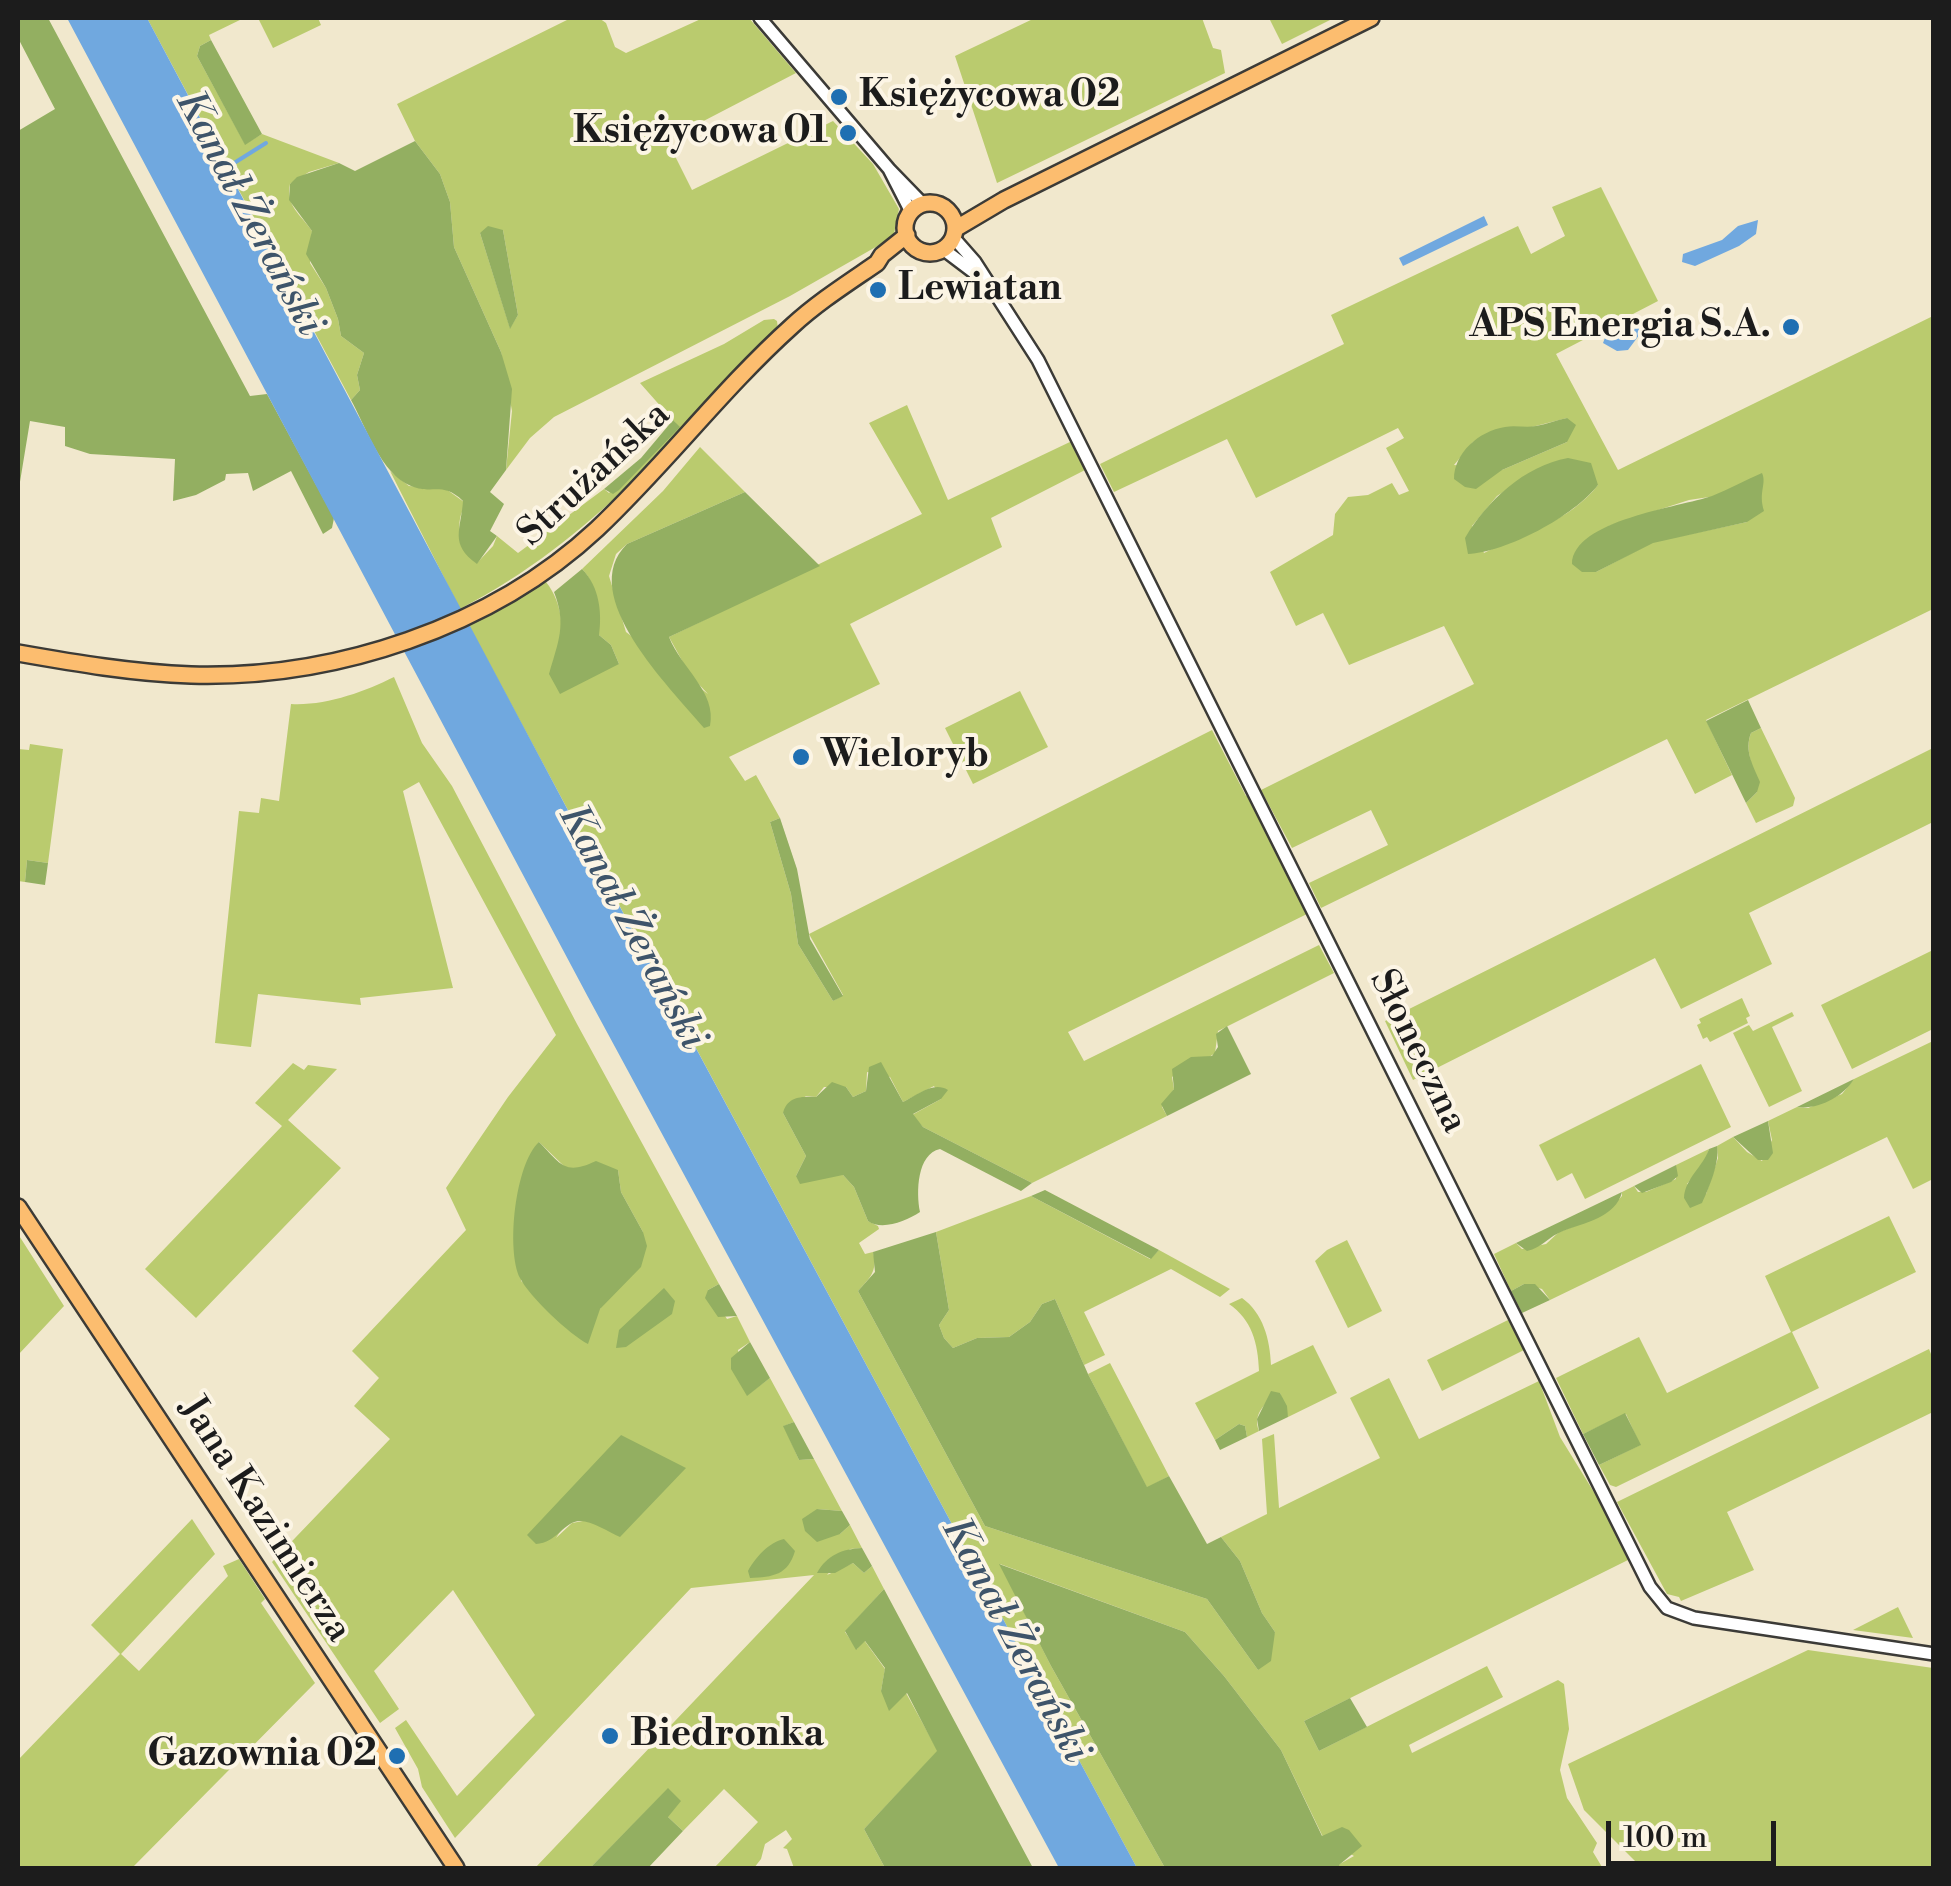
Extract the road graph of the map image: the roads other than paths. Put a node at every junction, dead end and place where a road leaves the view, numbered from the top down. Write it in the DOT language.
graph roads {
  1 [pos="760,18"];
  2 [pos="1371,18"];
  3 [pos="1004,200"];
  4 [pos="917,208"];
  5 [pos="949,212"];
  6 [pos="950,238"];
  7 [pos="911,241"];
  8 [pos="18,653"];
  9 [pos="18,1208"];
  10 [pos="1934,1654"];
  11 [pos="456,1868"];
  1 -- 4 [label="street"];
  2 -- 3 [label="main road"];
  3 -- 5 [label="main road"];
  3 -- 6 [label="main road"];
  4 -- 5 [label="main road"];
  4 -- 7 [label="main road"];
  5 -- 6 [label="main road"];
  6 -- 7 [label="main road"];
  6 -- 10 [label="street, Słoneczna"];
  7 -- 8 [label="main road, Strużańska"];
  9 -- 11 [label="main road, Jana Kazimierza"];
}
